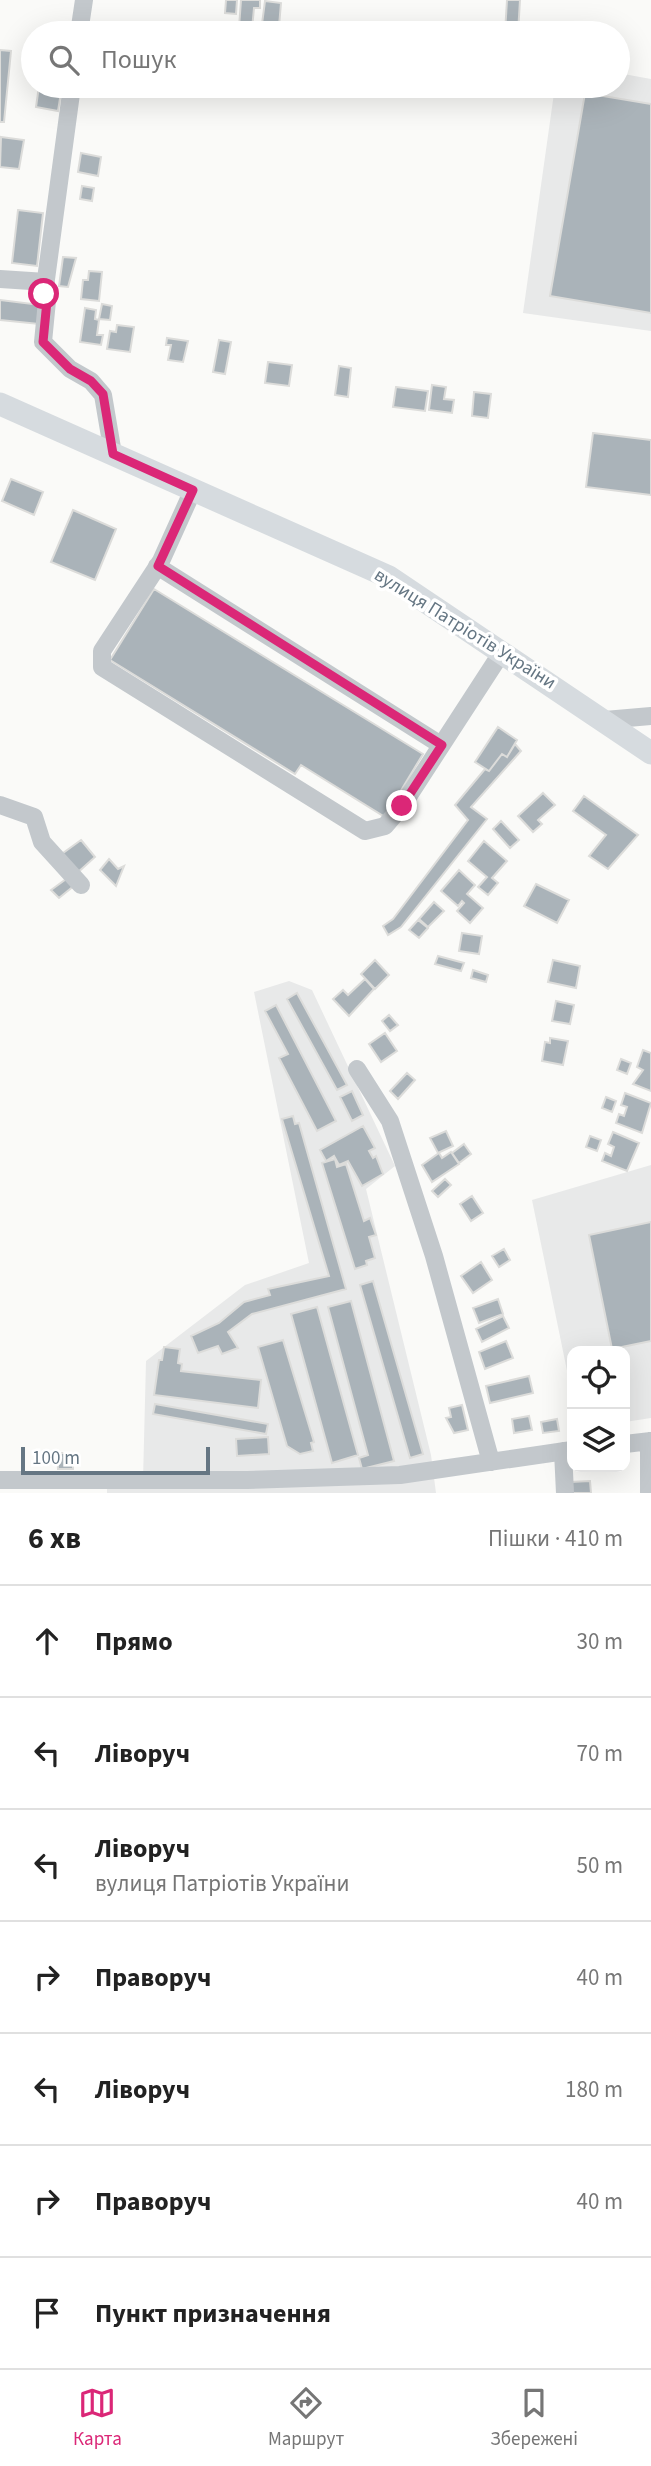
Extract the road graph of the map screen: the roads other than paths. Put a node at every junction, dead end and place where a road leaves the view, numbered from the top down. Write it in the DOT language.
graph roads {
  1 [pos="84,0"];
  2 [pos="81,21"];
  3 [pos="70,98"];
  4 [pos="0,279"];
  5 [pos="45,288"];
  6 [pos="0,404"];
  7 [pos="113,454"];
  8 [pos="193,490"];
  9 [pos="158,566"];
  10 [pos="502,652"];
  11 [pos="651,716"];
  12 [pos="605,720"];
  13 [pos="442,745"];
  14 [pos="651,753"];
  15 [pos="0,805"];
  16 [pos="81,884"];
  17 [pos="357,1069"];
  18 [pos="650,1441"];
  19 [pos="630,1443"];
  20 [pos="567,1451"];
  21 [pos="491,1462"];
  22 [pos="0,1480"];
  23 [pos="296,1486"];
  24 [pos="121,1487"];
  25 [pos="565,1493"];
  26 [pos="649,1493"];
  1 -- 2 [label="street"];
  3 -- 5 [label="street"];
  4 -- 5 [label="street"];
  5 -- 7 [label="street"];
  6 -- 7 [label="main road, вулиця Патріотів України"];
  7 -- 8 [label="main road, вулиця Патріотів України"];
  8 -- 9 [label="street"];
  8 -- 10 [label="main road, вулиця Патріотів України"];
  9 -- 13 [label="street"];
  9 -- 13 [label="street"];
  10 -- 12 [label="main road, вулиця Патріотів України"];
  10 -- 13 [label="street"];
  11 -- 12 [label="street"];
  12 -- 14 [label="main road, вулиця Патріотів України"];
  15 -- 16 [label="street"];
  17 -- 21 [label="street"];
  18 -- 19 [label="street"];
  18 -- 26 [label="street"];
  20 -- 21 [label="street"];
  20 -- 25 [label="street"];
  21 -- 23 [label="street"];
  22 -- 24 [label="street"];
  23 -- 24 [label="street"];
}
